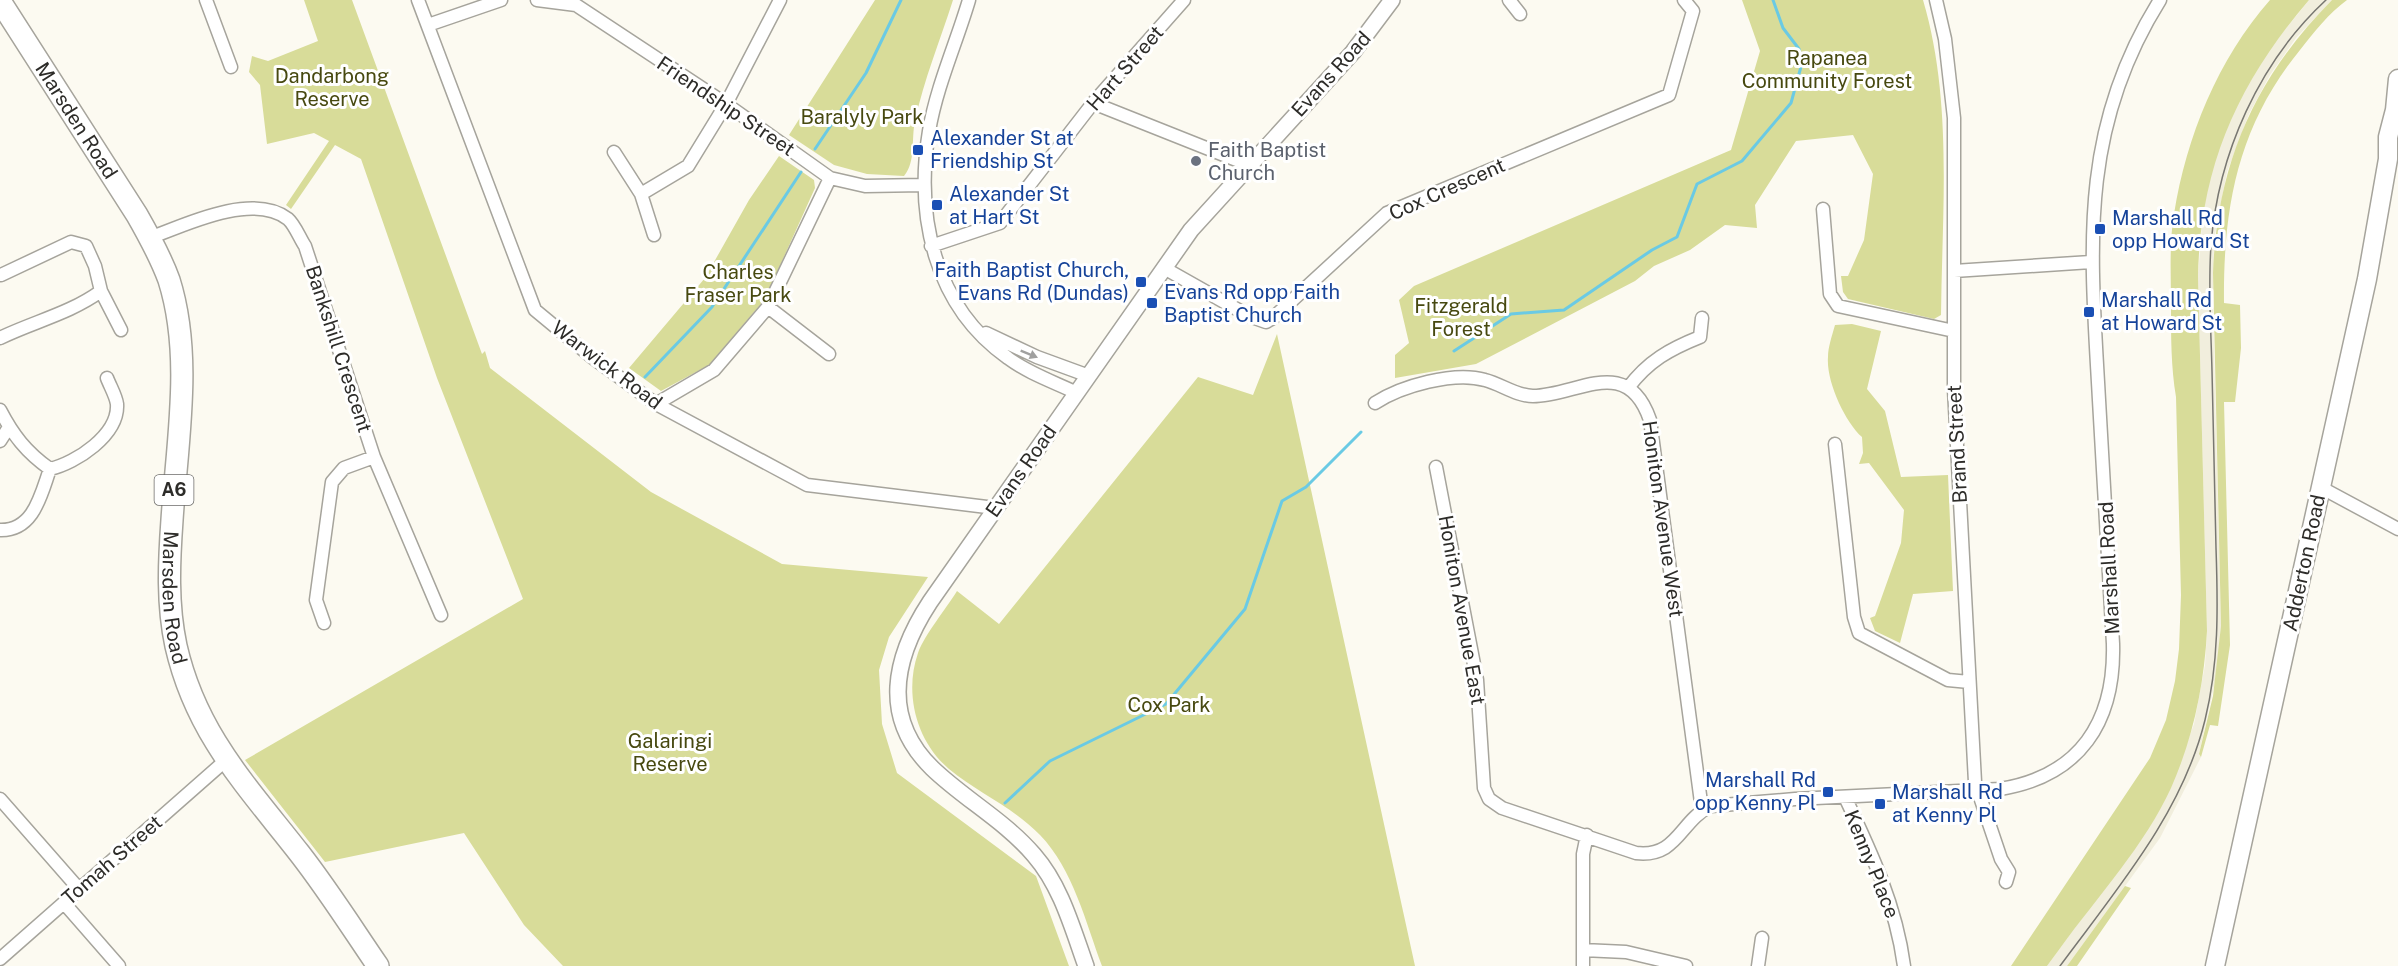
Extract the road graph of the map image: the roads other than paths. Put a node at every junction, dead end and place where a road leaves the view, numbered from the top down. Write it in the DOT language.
graph roads {
  1 [pos="206,0"];
  2 [pos="418,0"];
  3 [pos="501,0"];
  4 [pos="537,0"];
  5 [pos="780,0"];
  6 [pos="969,0"];
  7 [pos="1185,0"];
  8 [pos="1392,0"];
  9 [pos="1509,0"];
  10 [pos="1684,0"];
  11 [pos="1936,0"];
  12 [pos="2160,0"];
  13 [pos="0,1"];
  14 [pos="1521,14"];
  15 [pos="428,25"];
  16 [pos="231,67"];
  17 [pos="2398,79"];
  18 [pos="1093,103"];
  19 [pos="726,104"];
  20 [pos="2398,133"];
  21 [pos="614,152"];
  22 [pos="2388,159"];
  23 [pos="1249,165"];
  24 [pos="830,178"];
  25 [pos="924,185"];
  26 [pos="641,194"];
  27 [pos="1823,209"];
  28 [pos="654,235"];
  29 [pos="150,238"];
  30 [pos="931,246"];
  31 [pos="2091,262"];
  32 [pos="1164,268"];
  33 [pos="1954,271"];
  34 [pos="1,275"];
  35 [pos="101,291"];
  36 [pos="768,307"];
  37 [pos="1702,318"];
  38 [pos="977,328"];
  39 [pos="121,330"];
  40 [pos="1953,331"];
  41 [pos="0,338"];
  42 [pos="829,354"];
  43 [pos="1089,376"];
  44 [pos="107,378"];
  45 [pos="1628,388"];
  46 [pos="1077,393"];
  47 [pos="1375,403"];
  48 [pos="656,404"];
  49 [pos="0,410"];
  50 [pos="9,427"];
  51 [pos="0,441"];
  52 [pos="1835,444"];
  53 [pos="374,457"];
  54 [pos="1436,467"];
  55 [pos="50,469"];
  56 [pos="2320,487"];
  57 [pos="995,508"];
  58 [pos="2398,529"];
  59 [pos="0,530"];
  60 [pos="441,615"];
  61 [pos="324,623"];
  62 [pos="1969,682"];
  63 [pos="225,760"];
  64 [pos="1976,791"];
  65 [pos="1845,797"];
  66 [pos="0,799"];
  67 [pos="1702,810"];
  68 [pos="1587,835"];
  69 [pos="2007,882"];
  70 [pos="79,889"];
  71 [pos="64,903"];
  72 [pos="1762,938"];
  73 [pos="1583,950"];
  74 [pos="0,959"];
  75 [pos="118,966"];
  76 [pos="378,966"];
  77 [pos="1086,966"];
  78 [pos="1583,966"];
  79 [pos="1686,966"];
  80 [pos="1758,966"];
  81 [pos="1904,966"];
  82 [pos="2215,966"];
  1 -- 16 [label="street"];
  2 -- 15 [label="street, Warwick Road"];
  3 -- 15 [label="street"];
  4 -- 19 [label="street, Friendship Street"];
  5 -- 19 [label="street"];
  6 -- 25 [label="street"];
  7 -- 18 [label="street, Hart Street"];
  8 -- 23 [label="street, Evans Road"];
  9 -- 14 [label="street"];
  10 -- 32 [label="street, Cox Crescent"];
  11 -- 33 [label="street, Brand Street"];
  12 -- 31 [label="street, Marshall Road"];
  13 -- 29 [label="highway, Marsden Road / A6"];
  15 -- 48 [label="street, Warwick Road"];
  17 -- 22 [label="main road, Adderton Road"];
  18 -- 23 [label="street"];
  18 -- 30 [label="street, Hart Street"];
  19 -- 24 [label="street, Friendship Street"];
  19 -- 26 [label="street"];
  20 -- 22 [label="main road, Adderton Road"];
  21 -- 26 [label="street"];
  22 -- 56 [label="main road, Adderton Road"];
  23 -- 32 [label="street, Evans Road"];
  24 -- 25 [label="street, Friendship Street"];
  24 -- 36 [label="street"];
  25 -- 30 [label="street"];
  26 -- 28 [label="street"];
  27 -- 40 [label="street"];
  29 -- 53 [label="street, Bankshill Crescent"];
  29 -- 63 [label="highway, Marsden Road / A6"];
  30 -- 38 [label="street"];
  31 -- 33 [label="street"];
  31 -- 64 [label="street, Marshall Road"];
  32 -- 43 [label="street, Evans Road"];
  33 -- 40 [label="street, Brand Street"];
  34 -- 35 [label="street"];
  35 -- 39 [label="street"];
  35 -- 41 [label="street"];
  36 -- 42 [label="street"];
  36 -- 48 [label="street"];
  37 -- 45 [label="street"];
  38 -- 43 [label="street, one-way"];
  38 -- 46 [label="street"];
  40 -- 62 [label="street, Brand Street"];
  43 -- 46 [label="street, Evans Road"];
  44 -- 55 [label="street"];
  45 -- 47 [label="street"];
  45 -- 67 [label="street, Honiton Avenue West"];
  46 -- 57 [label="street, Evans Road"];
  48 -- 57 [label="street, Warwick Road"];
  49 -- 50 [label="street"];
  50 -- 51 [label="street"];
  50 -- 55 [label="street"];
  52 -- 62 [label="street"];
  53 -- 60 [label="street, Bankshill Crescent"];
  53 -- 61 [label="street"];
  54 -- 68 [label="street, Honiton Avenue East"];
  55 -- 59 [label="street"];
  56 -- 58 [label="street"];
  56 -- 82 [label="main road, Adderton Road"];
  57 -- 77 [label="street, Evans Road"];
  62 -- 64 [label="street, Brand Street"];
  63 -- 70 [label="street, Tomah Street"];
  63 -- 76 [label="highway, Marsden Road / A6"];
  64 -- 65 [label="street, Marshall Road"];
  64 -- 69 [label="street, Brand Street"];
  65 -- 67 [label="street, Marshall Road"];
  65 -- 81 [label="street, Kenny Place"];
  66 -- 70 [label="street"];
  67 -- 68 [label="street, Honiton Avenue East"];
  68 -- 73 [label="street"];
  70 -- 71 [label="street, Tomah Street"];
  71 -- 74 [label="street, Tomah Street"];
  71 -- 75 [label="street"];
  72 -- 80 [label="street"];
  73 -- 78 [label="street"];
  73 -- 79 [label="street"];
}
